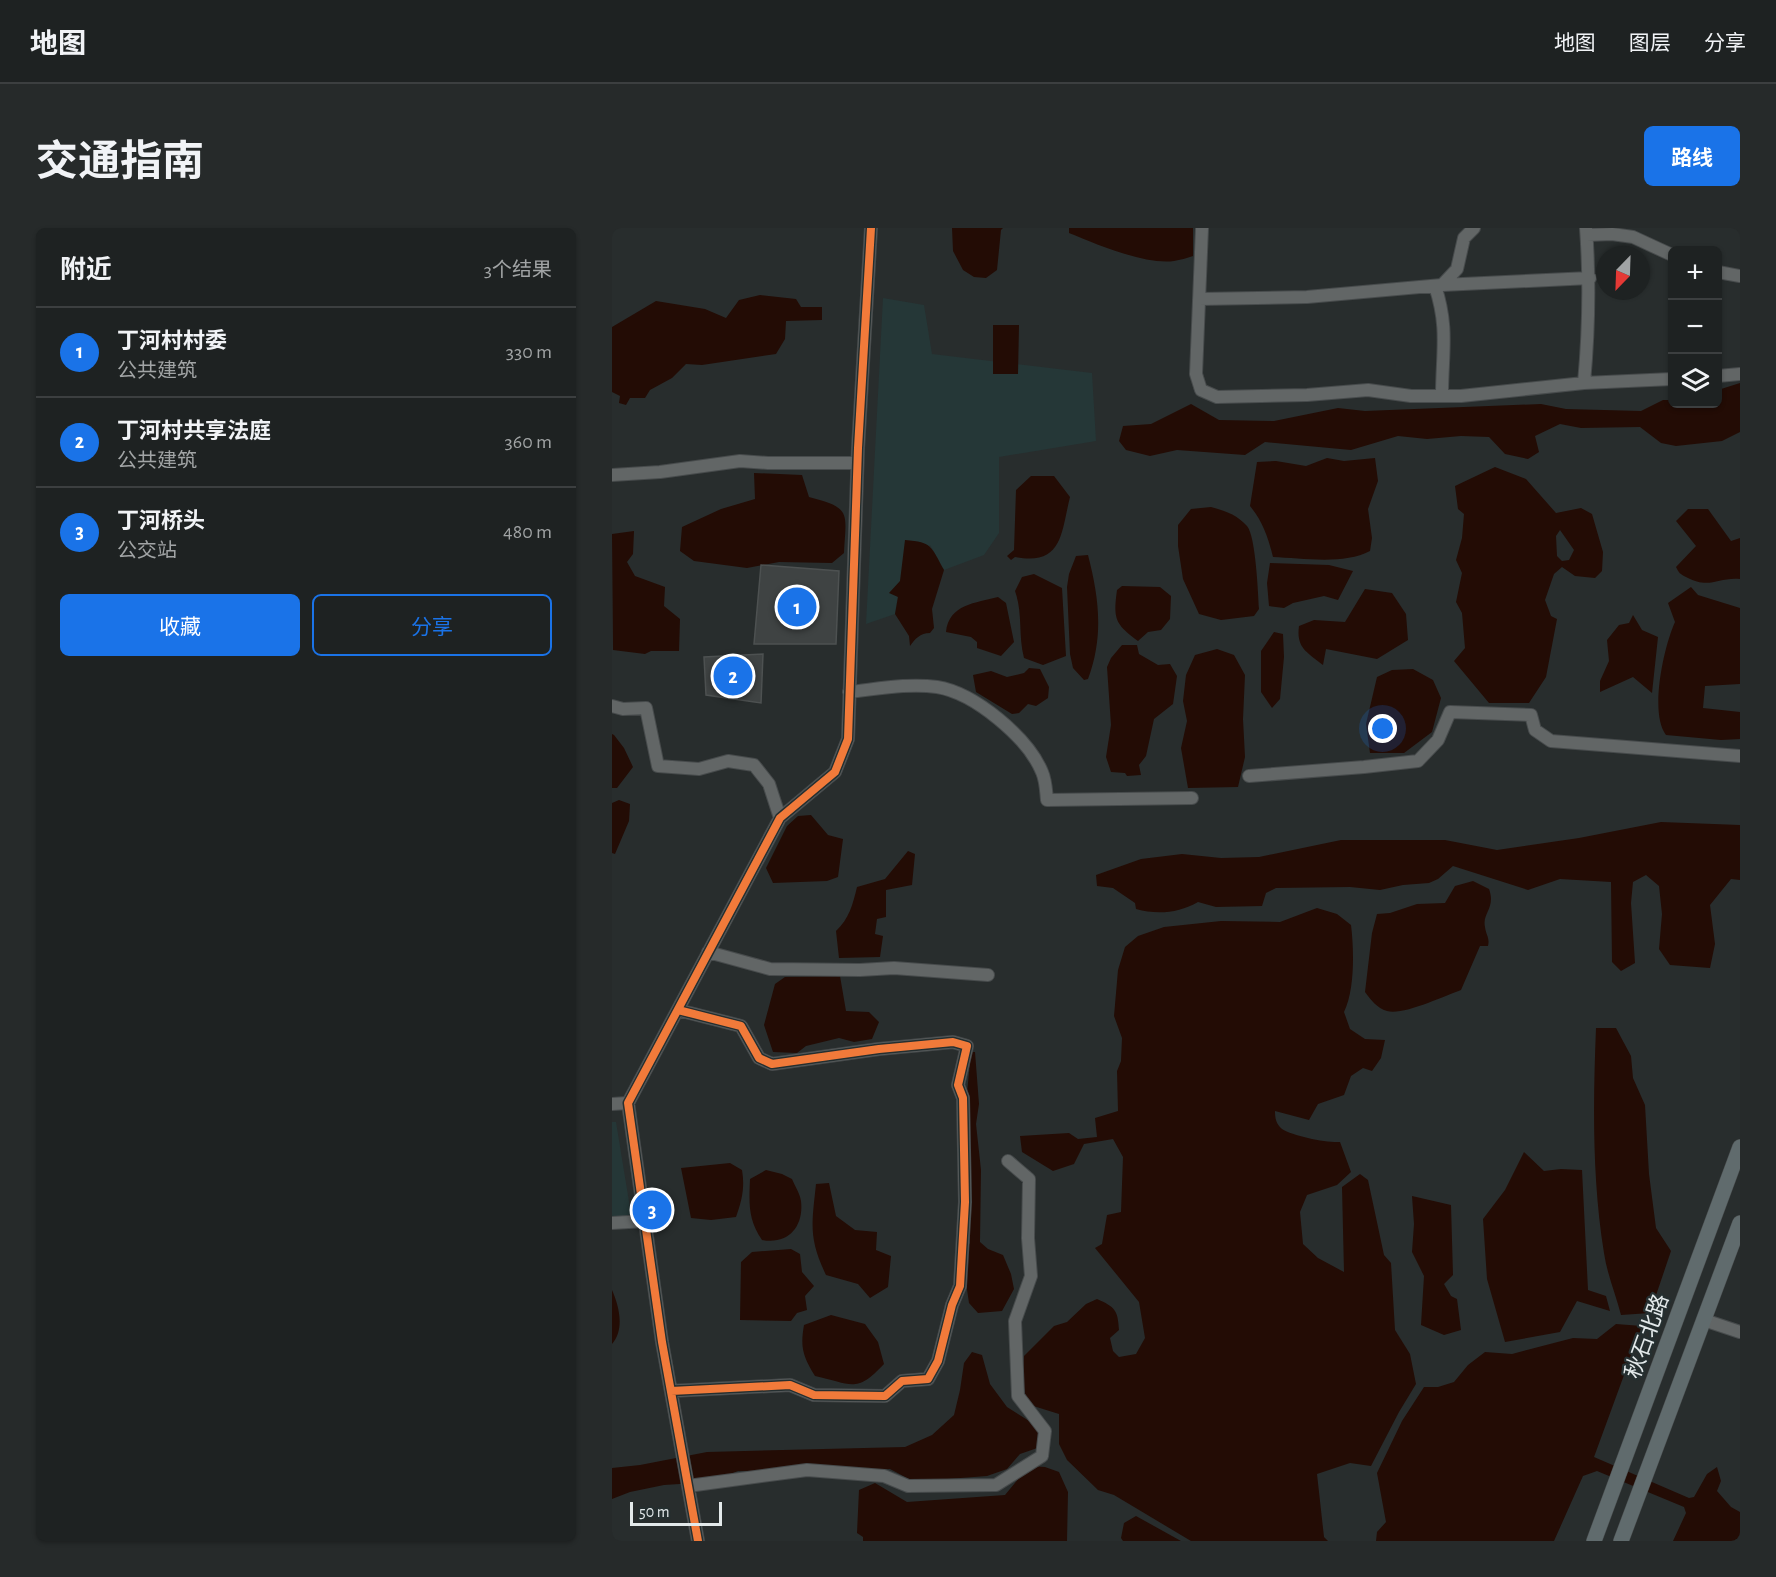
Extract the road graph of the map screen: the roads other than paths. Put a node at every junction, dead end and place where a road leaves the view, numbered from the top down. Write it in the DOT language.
graph roads {
  1 [pos="871,228"];
  2 [pos="1202,228"];
  3 [pos="1474,228"];
  4 [pos="1586,231"];
  5 [pos="1668,253"];
  6 [pos="1722,273"];
  7 [pos="1740,276"];
  8 [pos="1590,278"];
  9 [pos="1439,286"];
  10 [pos="1199,299"];
  11 [pos="1740,374"];
  12 [pos="1722,376"];
  13 [pos="1668,379"];
  14 [pos="1584,383"];
  15 [pos="1442,396"];
  16 [pos="857,462"];
  17 [pos="612,475"];
  18 [pos="849,692"];
  19 [pos="612,706"];
  20 [pos="1740,756"];
  21 [pos="1249,776"];
  22 [pos="1192,798"];
  23 [pos="780,818"];
  24 [pos="708,952"];
  25 [pos="988,975"];
  26 [pos="678,1010"];
  27 [pos="628,1103"];
  28 [pos="612,1104"];
  29 [pos="1740,1147"];
  30 [pos="1008,1161"];
  31 [pos="645,1221"];
  32 [pos="612,1223"];
  33 [pos="1740,1223"];
  34 [pos="1704,1320"];
  35 [pos="1740,1332"];
  36 [pos="671,1391"];
  37 [pos="688,1486"];
  38 [pos="698,1541"];
  39 [pos="1594,1541"];
  40 [pos="1621,1541"];
  1 -- 16 [label="street"];
  2 -- 10 [label="street"];
  3 -- 9 [label="street"];
  4 -- 5 [label="street"];
  4 -- 8 [label="street"];
  6 -- 7 [label="street"];
  8 -- 9 [label="street"];
  8 -- 14 [label="street"];
  9 -- 10 [label="street"];
  9 -- 15 [label="street"];
  10 -- 15 [label="street"];
  11 -- 12 [label="street"];
  13 -- 14 [label="street"];
  14 -- 15 [label="street"];
  16 -- 17 [label="street"];
  16 -- 18 [label="street"];
  18 -- 22 [label="street"];
  18 -- 23 [label="street"];
  19 -- 23 [label="street"];
  20 -- 21 [label="street"];
  23 -- 24 [label="street"];
  24 -- 25 [label="street"];
  24 -- 26 [label="street"];
  26 -- 27 [label="street"];
  26 -- 36 [label="street"];
  27 -- 28 [label="street"];
  27 -- 31 [label="street"];
  29 -- 39 [label="main road, 秋石北路"];
  30 -- 37 [label="street"];
  31 -- 32 [label="street"];
  31 -- 36 [label="street"];
  33 -- 34 [label="main road"];
  34 -- 35 [label="street"];
  34 -- 40 [label="main road"];
  36 -- 37 [label="street"];
  37 -- 38 [label="street"];
}
